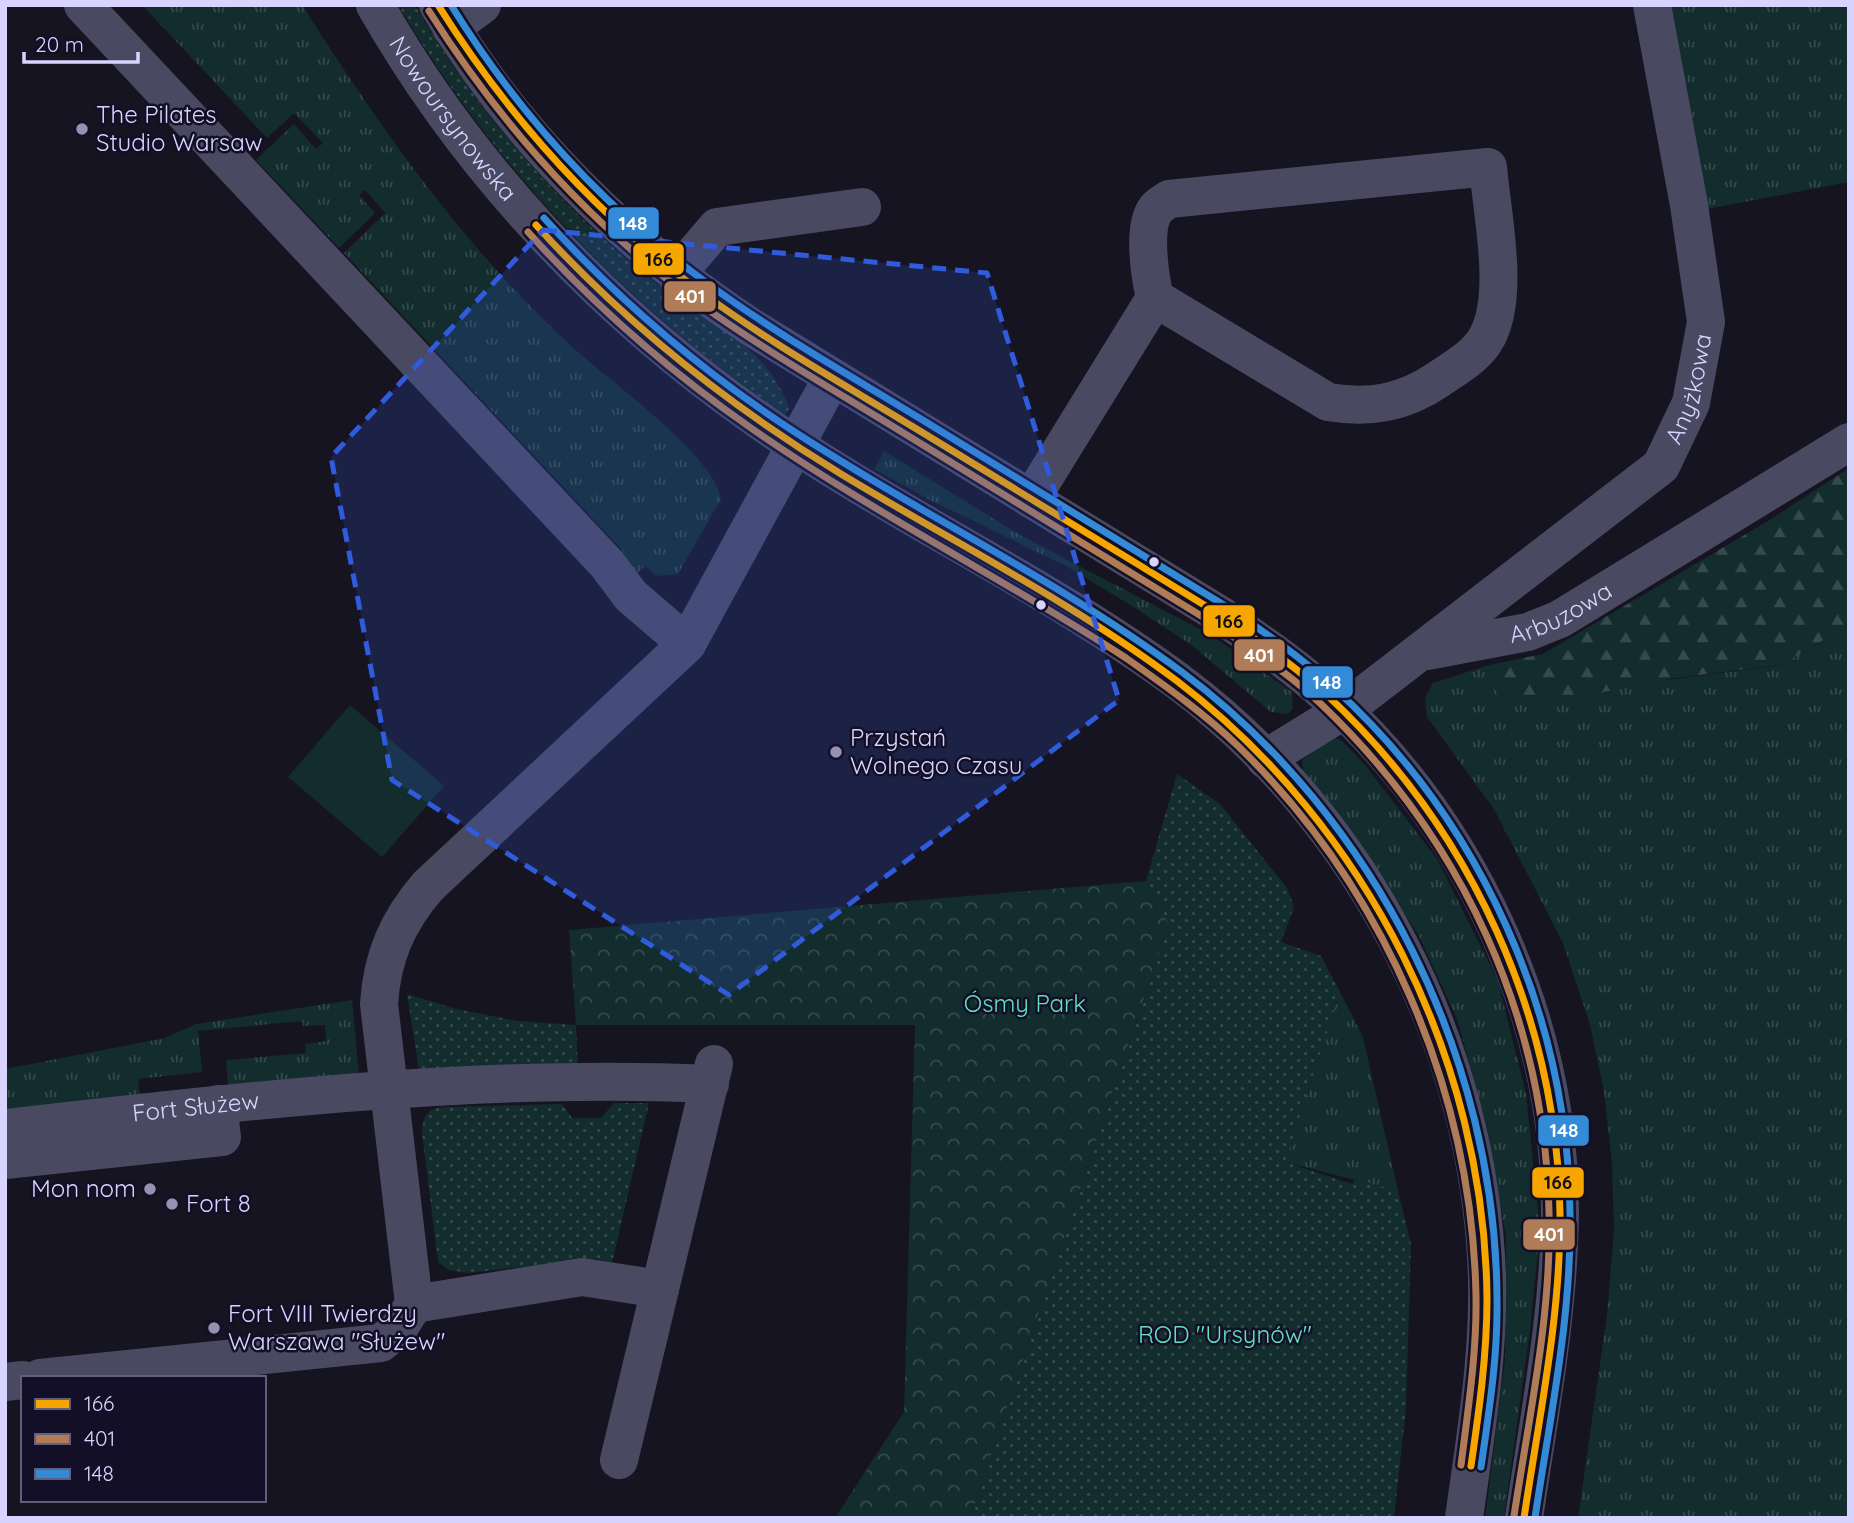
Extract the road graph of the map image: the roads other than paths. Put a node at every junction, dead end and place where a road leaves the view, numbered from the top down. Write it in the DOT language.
graph roads {
  1 [pos="83,5"];
  2 [pos="375,5"];
  3 [pos="482,5"];
  4 [pos="1652,5"];
  5 [pos="444,17"];
  6 [pos="862,207"];
  7 [pos="676,275"];
  8 [pos="1155,298"];
  9 [pos="832,378"];
  10 [pos="1849,442"];
  11 [pos="796,445"];
  12 [pos="1031,499"];
  13 [pos="687,644"];
  14 [pos="1418,653"];
  15 [pos="1343,710"];
  16 [pos="1265,759"];
  17 [pos="388,1090"];
  18 [pos="218,1104"];
  19 [pos="5,1128"];
  20 [pos="5,1160"];
  21 [pos="660,1289"];
  22 [pos="414,1304"];
  23 [pos="59,1376"];
  24 [pos="619,1460"];
  25 [pos="1464,1518"];
  26 [pos="1524,1518"];
  1 -- 13 [label="street"];
  2 -- 11 [label="street, Nowoursynowska"];
  3 -- 5 [label="street"];
  4 -- 14 [label="street, Anyżkowa"];
  5 -- 7 [label="street, Nowoursynowska"];
  6 -- 7 [label="street"];
  7 -- 9 [label="street, Nowoursynowska"];
  8 -- 8 [label="street"];
  8 -- 12 [label="street"];
  9 -- 11 [label="street"];
  9 -- 12 [label="street, Nowoursynowska"];
  10 -- 14 [label="street, Arbuzowa"];
  11 -- 13 [label="street"];
  11 -- 16 [label="street, Nowoursynowska"];
  12 -- 15 [label="street, Nowoursynowska"];
  13 -- 17 [label="street"];
  14 -- 15 [label="street, Arbuzowa"];
  15 -- 16 [label="street, Arbuzowa"];
  15 -- 26 [label="street, Nowoursynowska"];
  16 -- 25 [label="street, Nowoursynowska"];
  17 -- 18 [label="street, Fort Służew"];
  17 -- 21 [label="street, Fort Służew"];
  17 -- 22 [label="street"];
  18 -- 19 [label="street, Fort Służew"];
  18 -- 20 [label="street"];
  21 -- 22 [label="street"];
  21 -- 24 [label="street"];
  22 -- 23 [label="street"];
}
